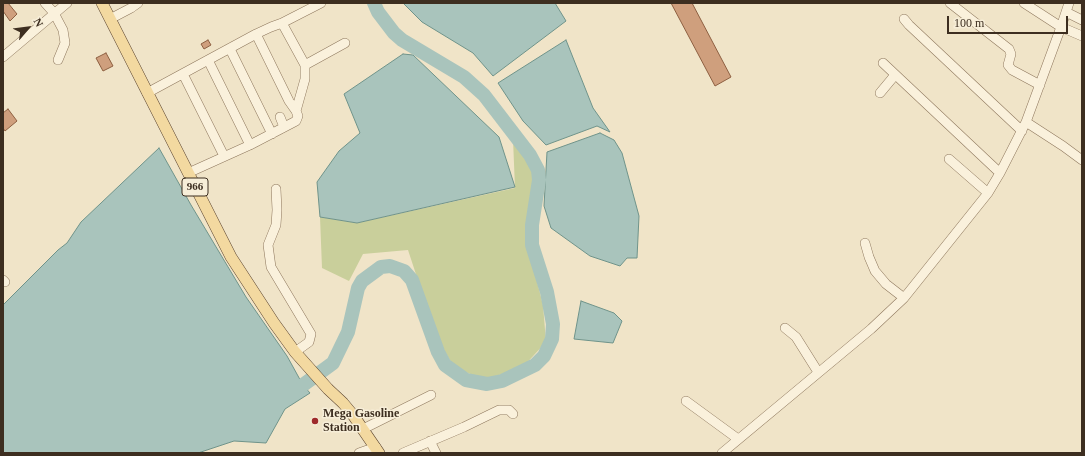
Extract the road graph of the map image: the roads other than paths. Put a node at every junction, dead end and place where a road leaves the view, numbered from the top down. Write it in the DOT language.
graph roads {
  1 [pos="46,3"];
  2 [pos="67,3"];
  3 [pos="102,3"];
  4 [pos="138,3"];
  5 [pos="321,3"];
  6 [pos="950,3"];
  7 [pos="1024,3"];
  8 [pos="1068,3"];
  9 [pos="1066,12"];
  10 [pos="54,13"];
  11 [pos="110,19"];
  12 [pos="904,19"];
  13 [pos="1082,20"];
  14 [pos="282,23"];
  15 [pos="1061,27"];
  16 [pos="256,34"];
  17 [pos="1082,36"];
  18 [pos="345,43"];
  19 [pos="230,49"];
  20 [pos="3,57"];
  21 [pos="58,60"];
  22 [pos="208,60"];
  23 [pos="883,64"];
  24 [pos="305,65"];
  25 [pos="184,74"];
  26 [pos="895,75"];
  27 [pos="1040,86"];
  28 [pos="147,93"];
  29 [pos="880,93"];
  30 [pos="296,112"];
  31 [pos="280,117"];
  32 [pos="284,127"];
  33 [pos="1024,127"];
  34 [pos="272,134"];
  35 [pos="250,144"];
  36 [pos="224,156"];
  37 [pos="949,159"];
  38 [pos="1082,160"];
  39 [pos="188,173"];
  40 [pos="1000,173"];
  41 [pos="276,189"];
  42 [pos="988,193"];
  43 [pos="865,243"];
  44 [pos="904,298"];
  45 [pos="785,328"];
  46 [pos="295,352"];
  47 [pos="818,372"];
  48 [pos="431,395"];
  49 [pos="686,401"];
  50 [pos="513,414"];
  51 [pos="363,429"];
  52 [pos="738,439"];
  53 [pos="430,441"];
  54 [pos="377,450"];
  55 [pos="359,453"];
  56 [pos="403,453"];
  57 [pos="436,453"];
  58 [pos="722,453"];
  1 -- 10 [label="street"];
  2 -- 10 [label="street"];
  3 -- 11 [label="main road, 966"];
  4 -- 11 [label="street"];
  5 -- 14 [label="street"];
  6 -- 27 [label="street"];
  7 -- 15 [label="street"];
  8 -- 9 [label="street"];
  9 -- 13 [label="street"];
  9 -- 15 [label="street"];
  10 -- 20 [label="street"];
  10 -- 21 [label="street"];
  11 -- 28 [label="main road, 966"];
  12 -- 33 [label="street"];
  14 -- 16 [label="street"];
  14 -- 24 [label="street"];
  15 -- 17 [label="street"];
  15 -- 27 [label="street"];
  16 -- 19 [label="street"];
  16 -- 30 [label="street"];
  18 -- 24 [label="street"];
  19 -- 22 [label="street"];
  19 -- 34 [label="street"];
  22 -- 25 [label="street"];
  22 -- 35 [label="street"];
  23 -- 26 [label="street"];
  24 -- 30 [label="street"];
  25 -- 28 [label="street"];
  25 -- 36 [label="street"];
  26 -- 29 [label="street"];
  26 -- 40 [label="street"];
  27 -- 33 [label="street"];
  28 -- 39 [label="main road, 966"];
  30 -- 32 [label="street"];
  31 -- 32 [label="street"];
  32 -- 34 [label="street"];
  33 -- 38 [label="street"];
  33 -- 40 [label="street"];
  34 -- 35 [label="street"];
  35 -- 36 [label="street"];
  36 -- 39 [label="street"];
  37 -- 42 [label="street"];
  39 -- 46 [label="main road, 966"];
  40 -- 42 [label="street"];
  41 -- 46 [label="street"];
  42 -- 44 [label="street"];
  43 -- 44 [label="street"];
  44 -- 47 [label="street"];
  45 -- 47 [label="street"];
  46 -- 51 [label="main road, 966"];
  47 -- 52 [label="street"];
  48 -- 51 [label="street"];
  49 -- 52 [label="street"];
  50 -- 53 [label="street"];
  51 -- 54 [label="main road, 966"];
  52 -- 58 [label="street"];
  53 -- 56 [label="street"];
  53 -- 57 [label="street"];
  54 -- 55 [label="street"];
}
